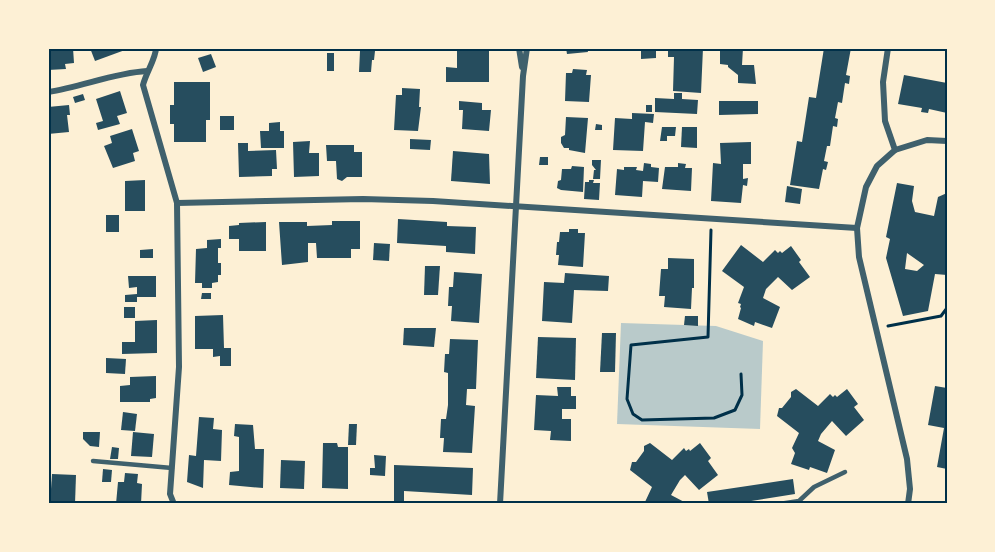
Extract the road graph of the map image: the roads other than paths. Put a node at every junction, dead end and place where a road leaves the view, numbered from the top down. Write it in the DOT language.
graph roads {
  1 [pos="156,48"];
  2 [pos="519,48"];
  3 [pos="527,48"];
  4 [pos="888,48"];
  5 [pos="147,71"];
  6 [pos="523,76"];
  7 [pos="48,92"];
  8 [pos="947,141"];
  9 [pos="895,150"];
  10 [pos="177,203"];
  11 [pos="517,207"];
  12 [pos="857,228"];
  13 [pos="93,461"];
  14 [pos="172,468"];
  15 [pos="845,472"];
  16 [pos="174,504"];
  17 [pos="500,504"];
  18 [pos="779,504"];
  19 [pos="908,504"];
  1 -- 5 [label="street"];
  2 -- 6 [label="street"];
  3 -- 6 [label="street"];
  4 -- 9 [label="street"];
  5 -- 7 [label="street"];
  5 -- 10 [label="street"];
  6 -- 11 [label="street"];
  8 -- 9 [label="street"];
  9 -- 12 [label="street"];
  10 -- 11 [label="street"];
  10 -- 14 [label="street"];
  11 -- 12 [label="street"];
  11 -- 17 [label="street"];
  12 -- 19 [label="street"];
  13 -- 14 [label="lane"];
  14 -- 16 [label="street"];
  15 -- 18 [label="lane"];
}
